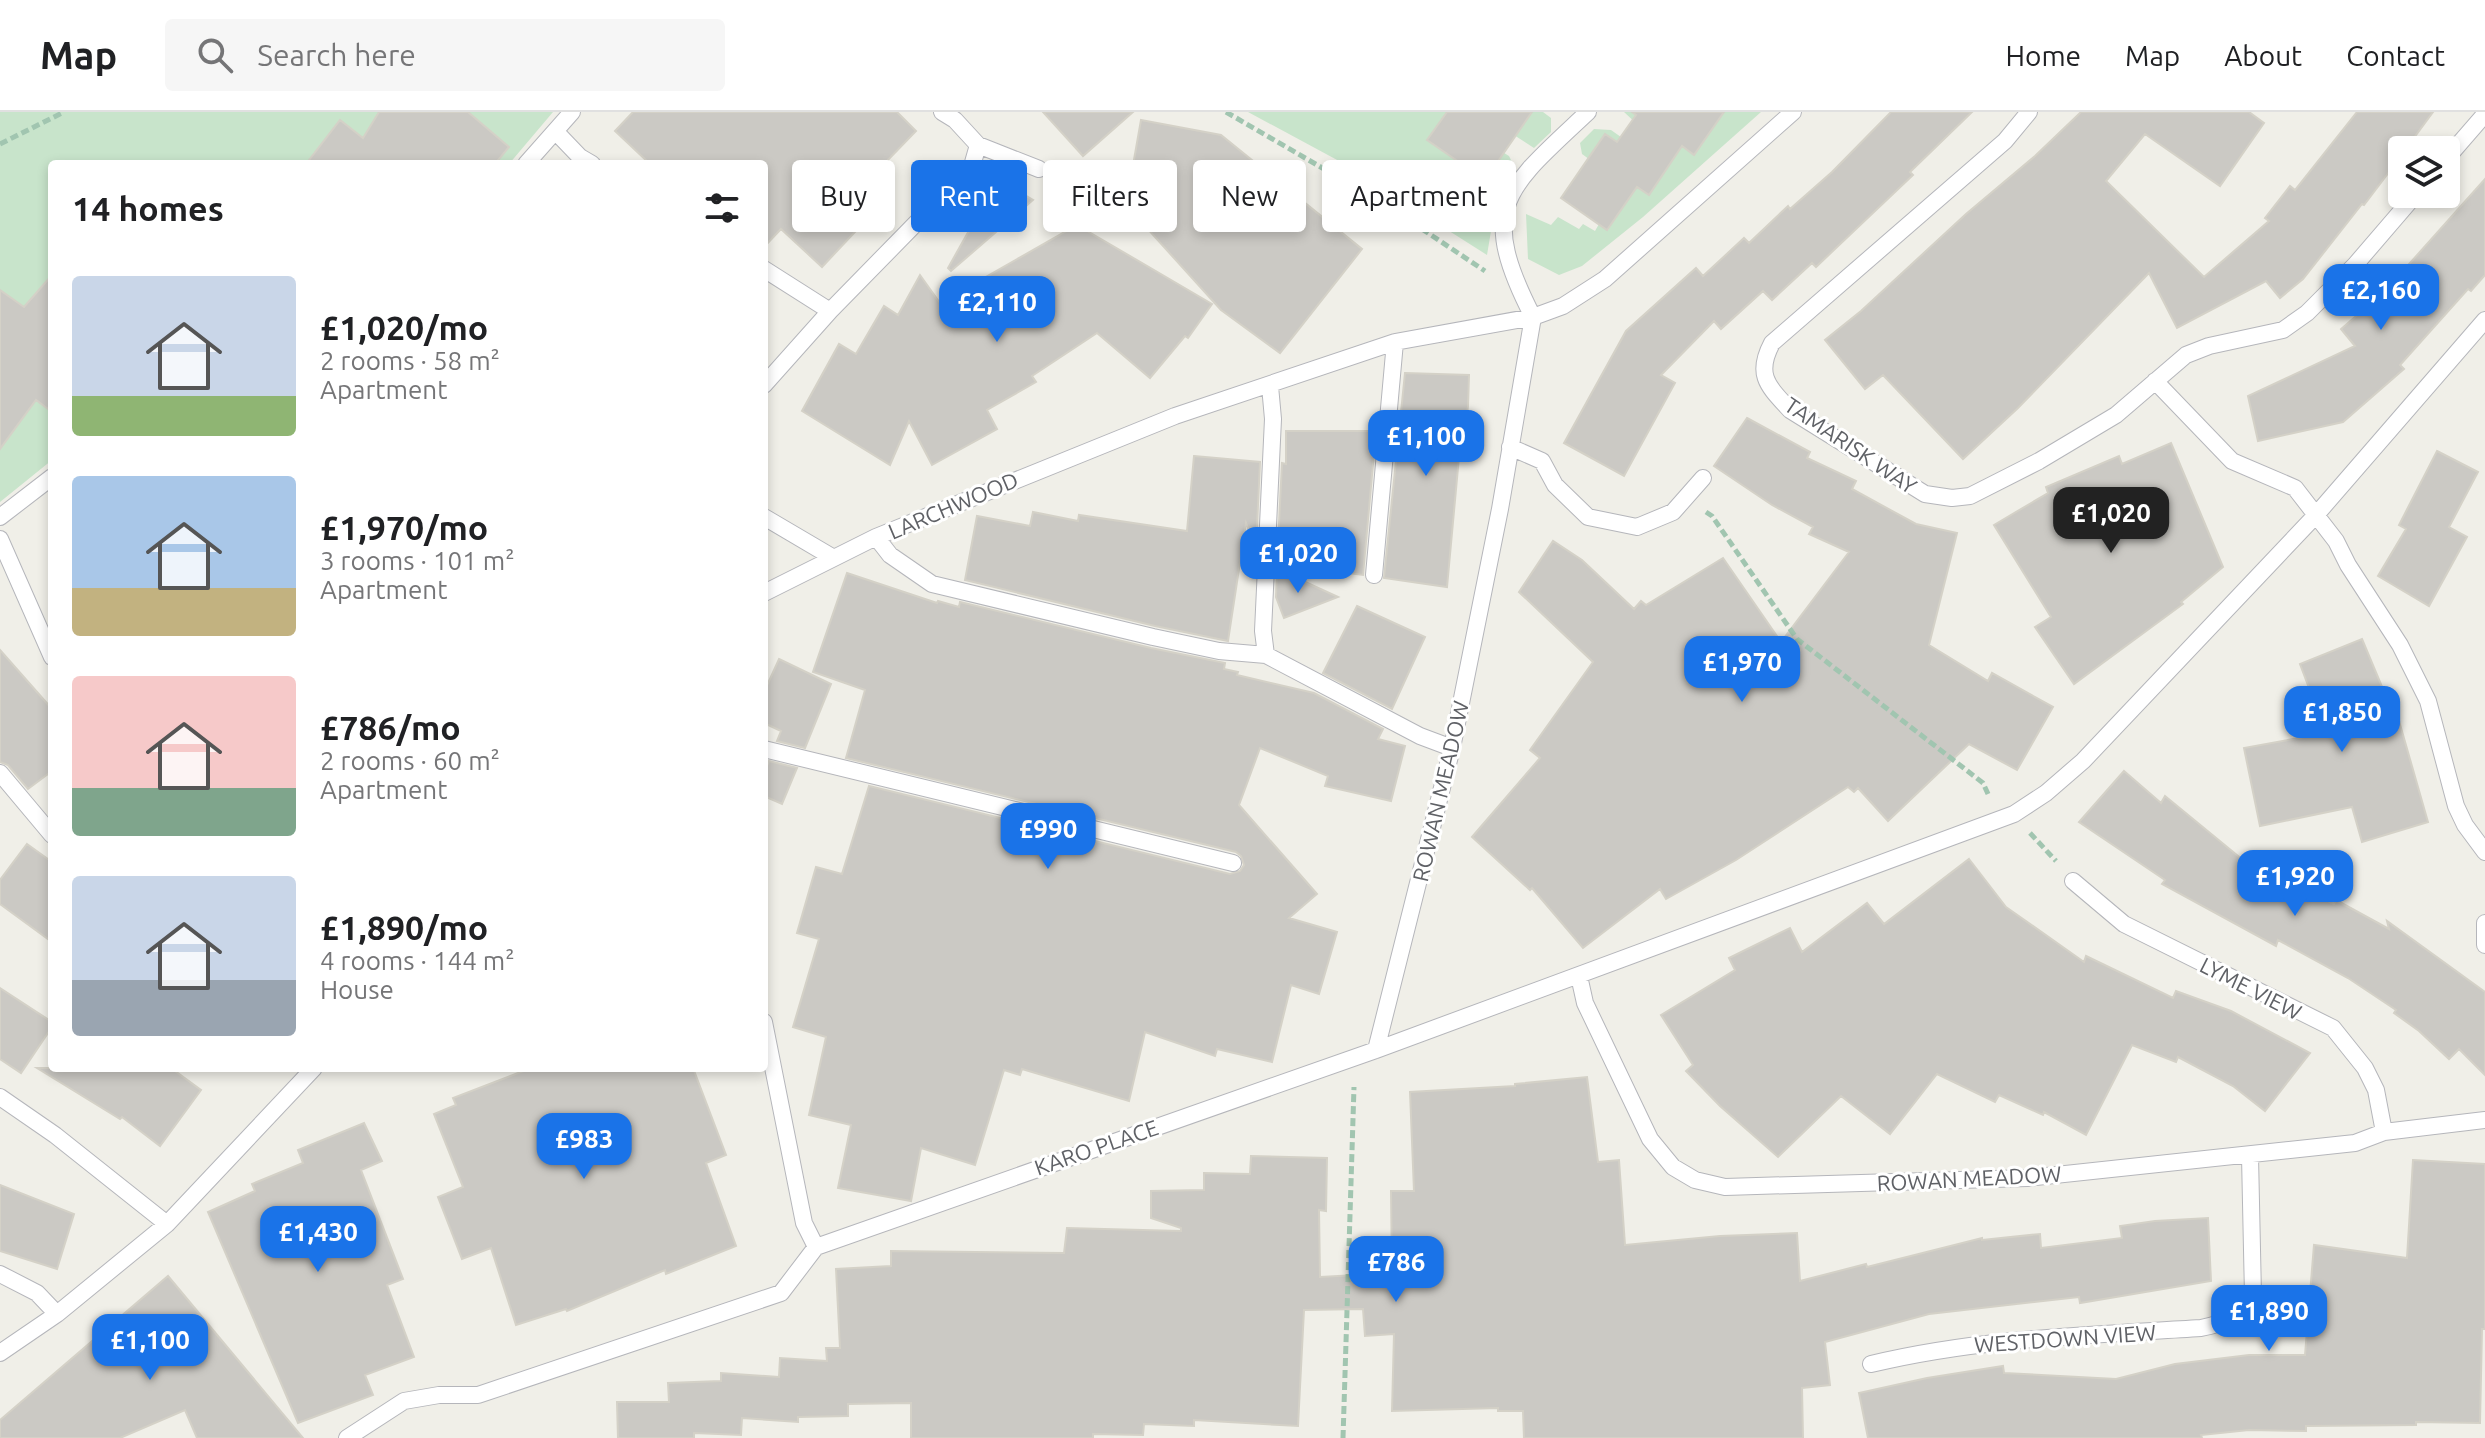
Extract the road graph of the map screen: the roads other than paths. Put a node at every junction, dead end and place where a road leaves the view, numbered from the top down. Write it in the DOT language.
graph roads {
  1 [pos="572,112"];
  2 [pos="942,112"];
  3 [pos="1588,112"];
  4 [pos="1793,112"];
  5 [pos="2029,112"];
  6 [pos="2485,114"];
  7 [pos="556,132"];
  8 [pos="2460,143"];
  9 [pos="978,145"];
  10 [pos="530,160"];
  11 [pos="585,160"];
  12 [pos="1039,169"];
  13 [pos="2404,208"];
  14 [pos="768,272"];
  15 [pos="830,311"];
  16 [pos="1533,317"];
  17 [pos="2485,320"];
  18 [pos="1395,342"];
  19 [pos="768,381"];
  20 [pos="2155,381"];
  21 [pos="1270,386"];
  22 [pos="1510,447"];
  23 [pos="1703,478"];
  24 [pos="48,480"];
  25 [pos="2316,515"];
  26 [pos="0,517"];
  27 [pos="768,519"];
  28 [pos="876,537"];
  29 [pos="0,539"];
  30 [pos="832,557"];
  31 [pos="1374,575"];
  32 [pos="768,591"];
  33 [pos="48,648"];
  34 [pos="1266,655"];
  35 [pos="1452,748"];
  36 [pos="768,750"];
  37 [pos="0,773"];
  38 [pos="48,830"];
  39 [pos="2485,852"];
  40 [pos="1233,863"];
  41 [pos="2073,881"];
  42 [pos="2485,923"];
  43 [pos="2485,945"];
  44 [pos="1579,976"];
  45 [pos="768,1042"];
  46 [pos="1376,1050"];
  47 [pos="310,1072"];
  48 [pos="0,1097"];
  49 [pos="2485,1120"];
  50 [pos="2384,1132"];
  51 [pos="2250,1156"];
  52 [pos="167,1224"];
  53 [pos="816,1247"];
  54 [pos="0,1274"];
  55 [pos="57,1314"];
  56 [pos="0,1353"];
  57 [pos="1871,1364"];
  58 [pos="347,1438"];
  1 -- 7 [label="lane"];
  2 -- 9 [label="lane"];
  3 -- 16 [label="lane"];
  4 -- 16 [label="lane, LARCHWOOD"];
  5 -- 20 [label="lane, TAMARISK WAY"];
  6 -- 8 [label="lane"];
  7 -- 10 [label="lane"];
  7 -- 11 [label="lane"];
  9 -- 12 [label="lane"];
  9 -- 15 [label="lane"];
  13 -- 20 [label="lane, TAMARISK WAY"];
  14 -- 15 [label="lane"];
  15 -- 19 [label="lane"];
  16 -- 18 [label="lane, LARCHWOOD"];
  16 -- 22 [label="lane, ROWAN MEADOW"];
  17 -- 25 [label="lane"];
  18 -- 21 [label="lane, LARCHWOOD"];
  18 -- 31 [label="lane"];
  20 -- 25 [label="lane"];
  21 -- 28 [label="lane, LARCHWOOD"];
  21 -- 34 [label="lane"];
  22 -- 23 [label="lane"];
  22 -- 35 [label="lane, ROWAN MEADOW"];
  24 -- 26 [label="lane"];
  25 -- 39 [label="lane"];
  25 -- 44 [label="lane"];
  27 -- 30 [label="lane"];
  28 -- 30 [label="lane"];
  28 -- 34 [label="lane, LARCHWOOD"];
  29 -- 33 [label="lane"];
  30 -- 32 [label="lane"];
  34 -- 35 [label="lane, LARCHWOOD"];
  35 -- 46 [label="lane, ROWAN MEADOW"];
  36 -- 40 [label="lane"];
  37 -- 38 [label="lane"];
  41 -- 50 [label="lane, LYME VIEW"];
  42 -- 43 [label="lane"];
  44 -- 46 [label="lane"];
  44 -- 51 [label="lane, ROWAN MEADOW"];
  45 -- 53 [label="lane"];
  46 -- 53 [label="lane, KARO PLACE"];
  47 -- 52 [label="lane"];
  48 -- 52 [label="lane"];
  49 -- 50 [label="lane, ROWAN MEADOW"];
  50 -- 51 [label="lane, ROWAN MEADOW"];
  51 -- 57 [label="lane, WESTDOWN VIEW"];
  52 -- 55 [label="lane"];
  53 -- 58 [label="lane"];
  54 -- 55 [label="lane"];
  55 -- 56 [label="lane"];
}
